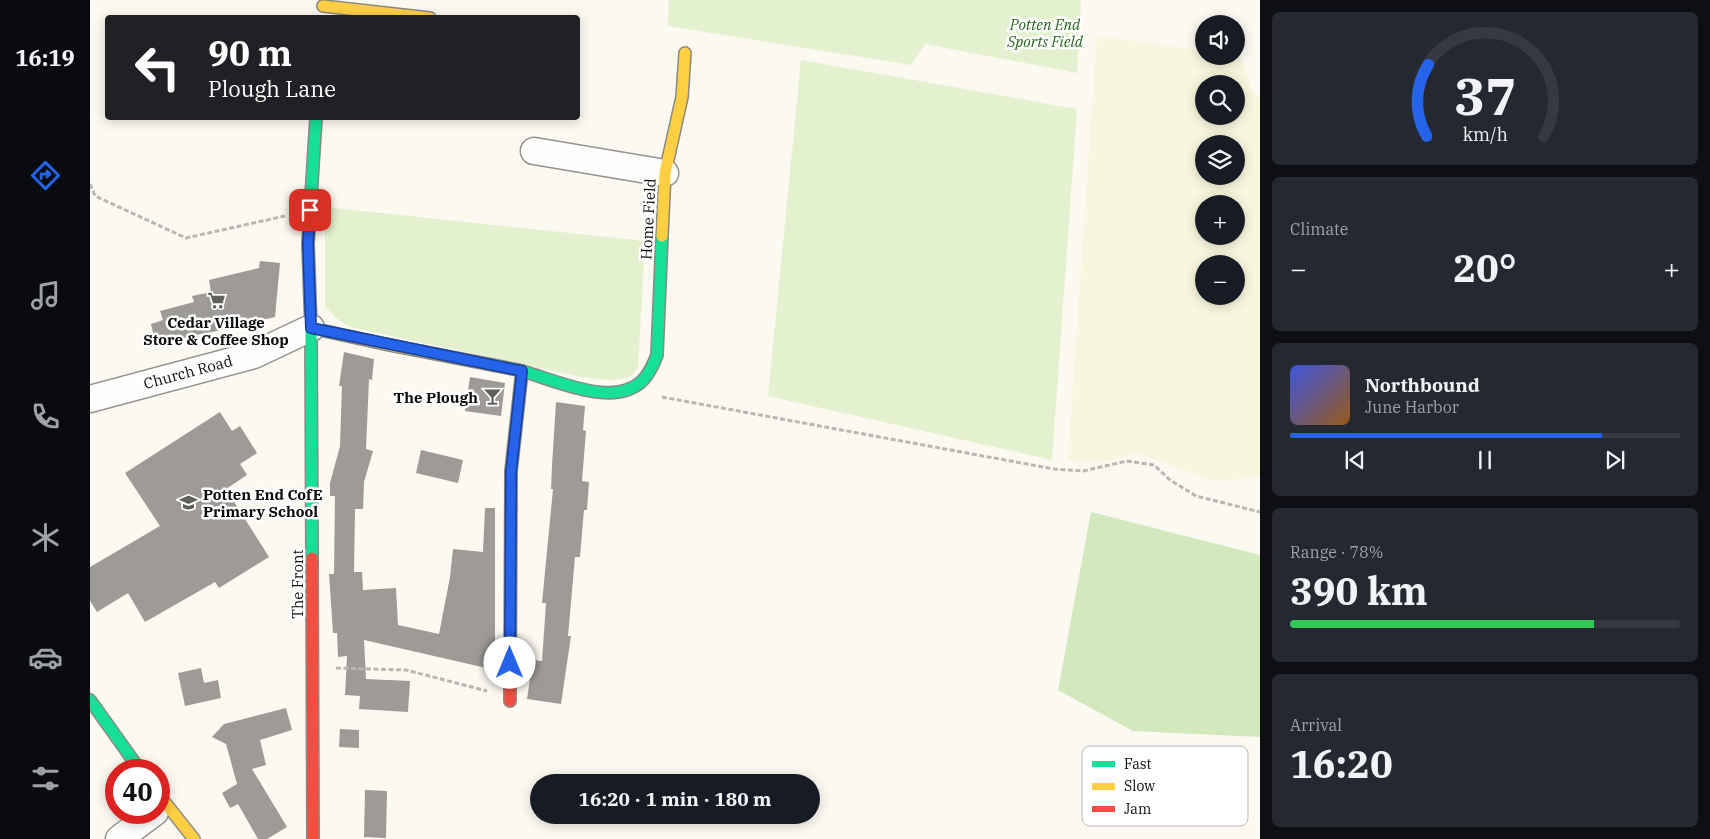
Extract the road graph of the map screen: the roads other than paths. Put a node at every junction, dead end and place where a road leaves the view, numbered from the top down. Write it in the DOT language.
graph roads {
  1 [pos="323,8"];
  2 [pos="398,15"];
  3 [pos="685,53"];
  4 [pos="316,120"];
  5 [pos="534,151"];
  6 [pos="665,173"];
  7 [pos="311,328"];
  8 [pos="522,371"];
  9 [pos="90,399"];
  10 [pos="90,700"];
  11 [pos="510,701"];
  12 [pos="132,759"];
  13 [pos="170,816"];
  14 [pos="137,824"];
  15 [pos="118,839"];
  16 [pos="194,839"];
  17 [pos="313,839"];
  1 -- 2 [label="street"];
  3 -- 6 [label="street, Home Field"];
  4 -- 7 [label="street, The Front"];
  5 -- 6 [label="street"];
  6 -- 8 [label="street, Home Field"];
  7 -- 8 [label="street"];
  7 -- 9 [label="street, Church Road"];
  7 -- 17 [label="street, The Front"];
  8 -- 11 [label="street"];
  10 -- 12 [label="street"];
  13 -- 16 [label="street"];
  14 -- 15 [label="street"];
}
